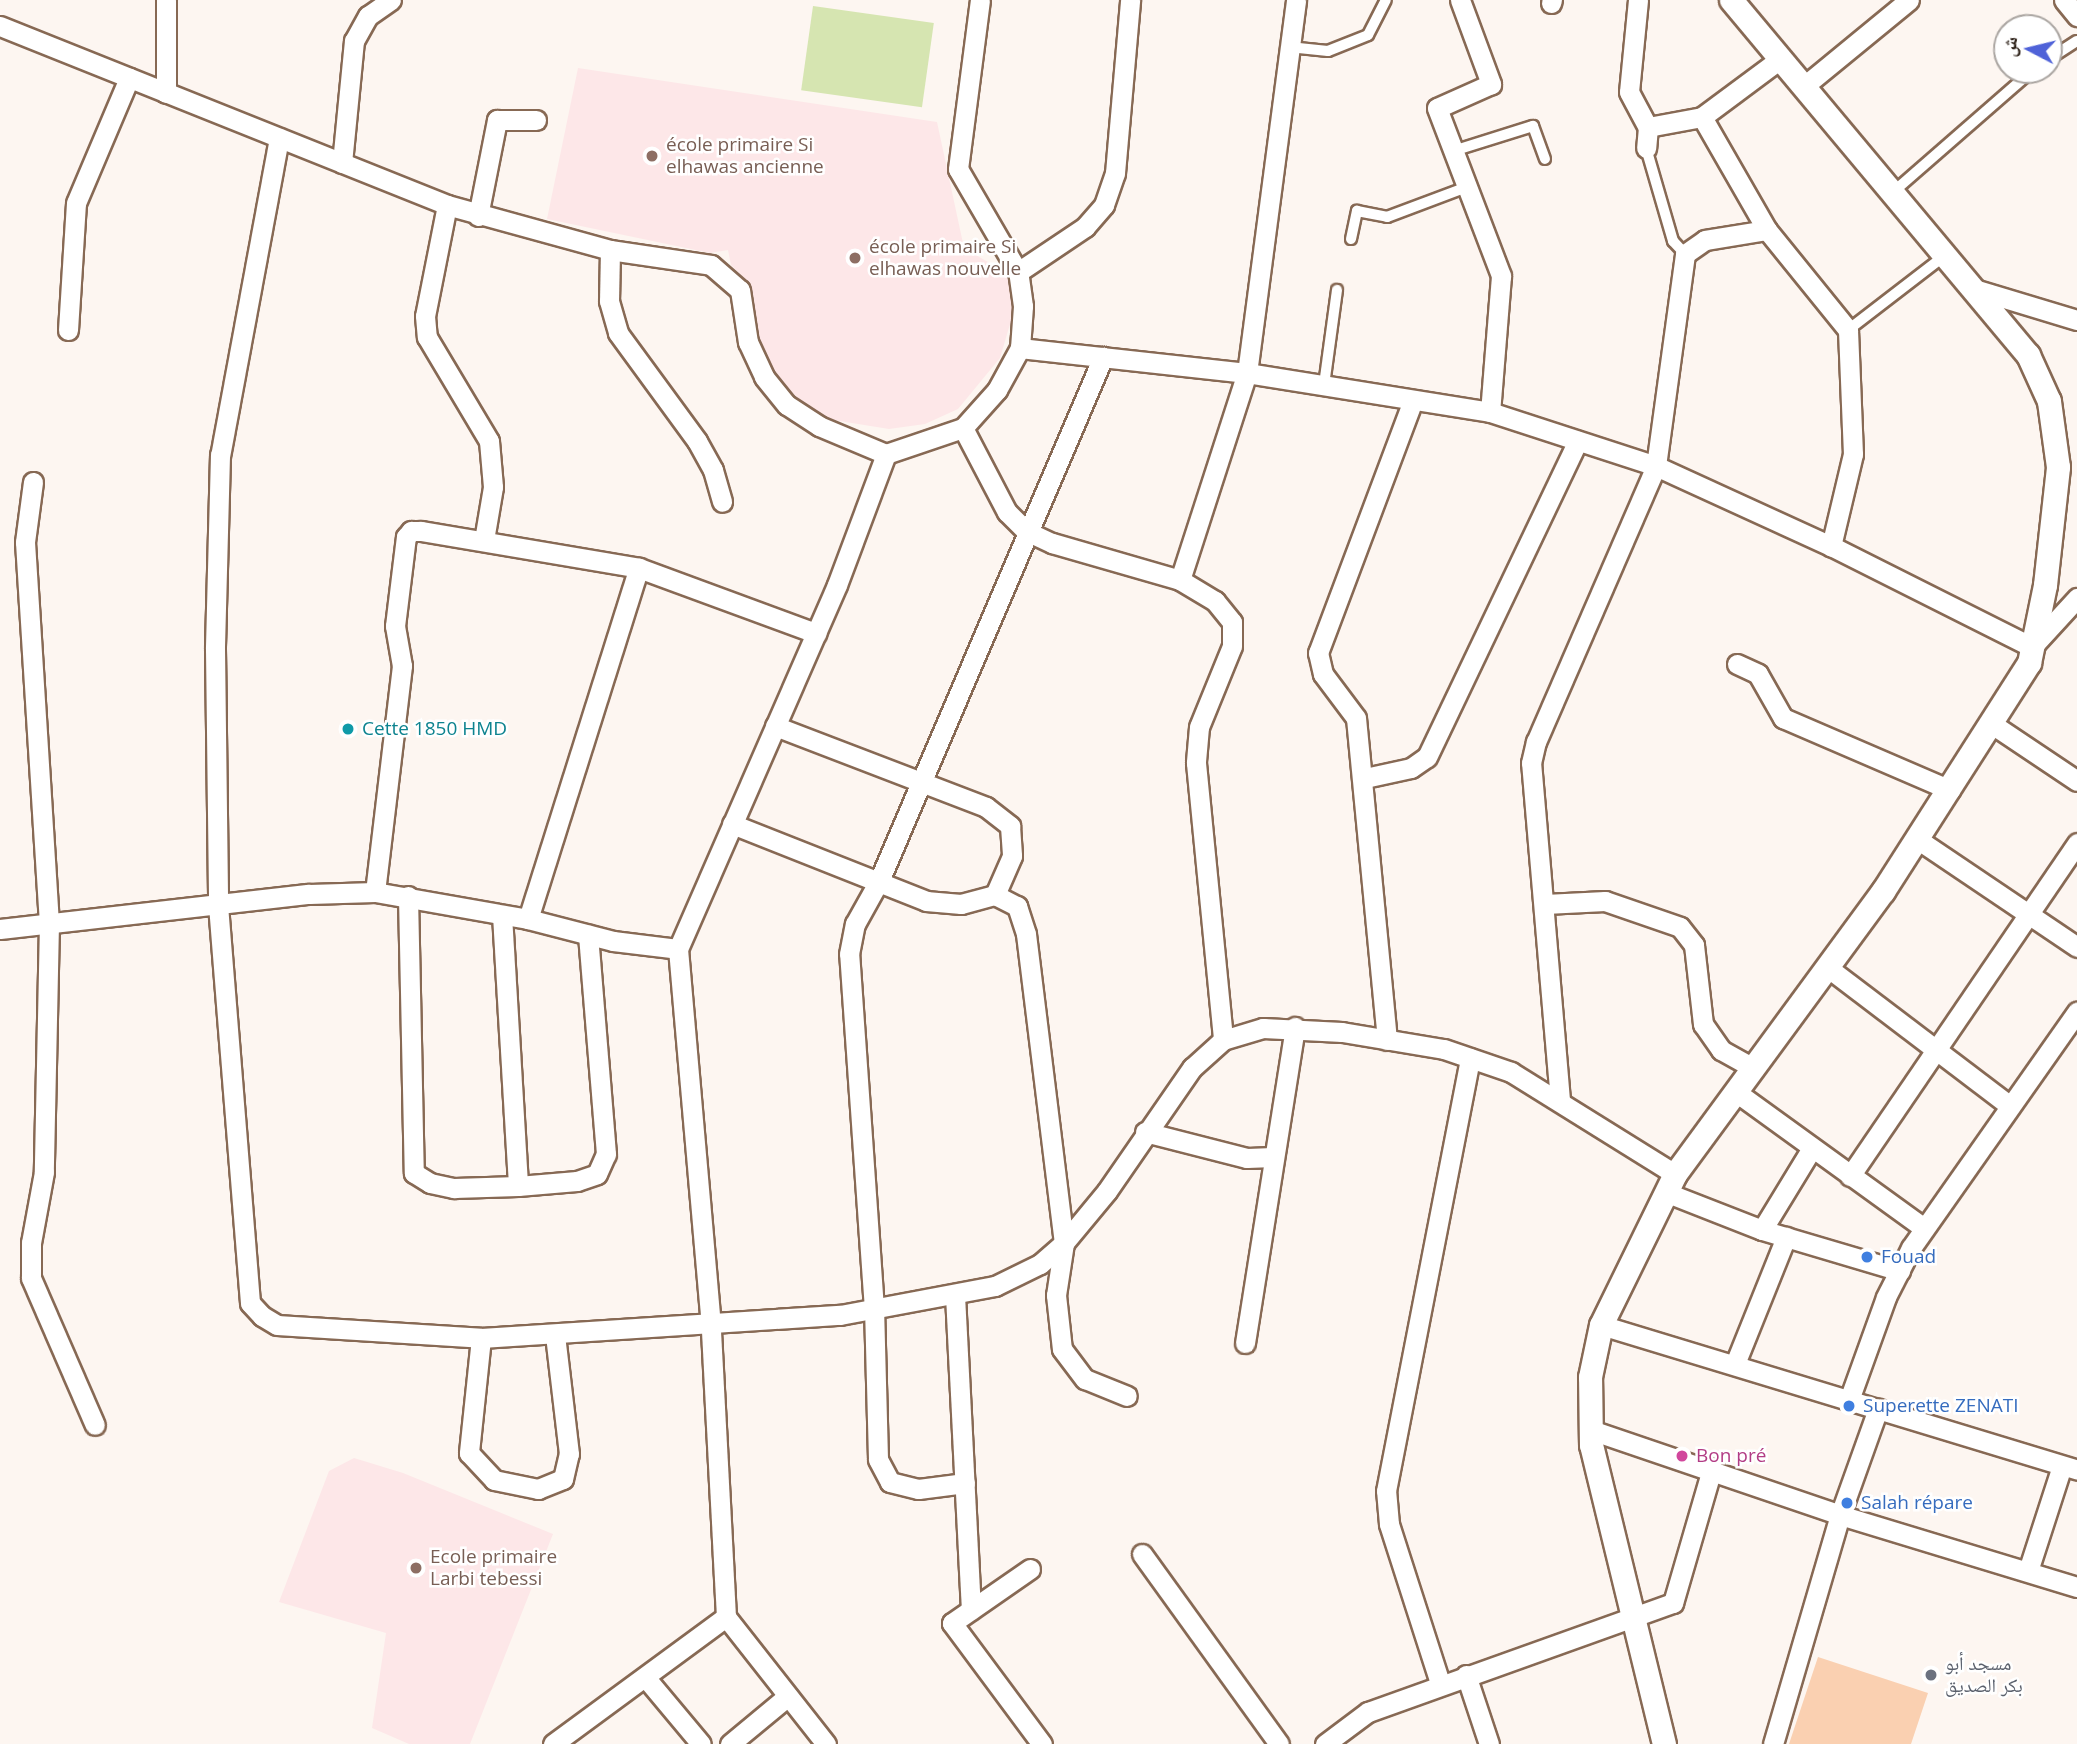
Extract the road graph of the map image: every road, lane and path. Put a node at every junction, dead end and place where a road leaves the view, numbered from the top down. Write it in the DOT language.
graph roads {
  1 [pos="166,0"];
  2 [pos="391,0"];
  3 [pos="980,0"];
  4 [pos="1130,0"];
  5 [pos="1296,0"];
  6 [pos="1386,0"];
  7 [pos="1460,0"];
  8 [pos="1638,0"];
  9 [pos="1731,0"];
  10 [pos="1909,0"];
  11 [pos="2064,0"];
  12 [pos="2077,16"];
  13 [pos="0,26"];
  14 [pos="1289,47"];
  15 [pos="1780,59"];
  16 [pos="129,78"];
  17 [pos="2017,84"];
  18 [pos="1803,87"];
  19 [pos="166,93"];
  20 [pos="1702,117"];
  21 [pos="536,120"];
  22 [pos="1648,127"];
  23 [pos="279,138"];
  24 [pos="1646,148"];
  25 [pos="1453,152"];
  26 [pos="1545,159"];
  27 [pos="342,163"];
  28 [pos="1466,187"];
  29 [pos="1891,193"];
  30 [pos="447,205"];
  31 [pos="478,216"];
  32 [pos="1767,230"];
  33 [pos="1351,239"];
  34 [pos="610,250"];
  35 [pos="1685,254"];
  36 [pos="1944,256"];
  37 [pos="1018,272"];
  38 [pos="1971,288"];
  39 [pos="1337,290"];
  40 [pos="2077,320"];
  41 [pos="68,330"];
  42 [pos="1847,330"];
  43 [pos="1020,348"];
  44 [pos="1103,357"];
  45 [pos="1247,373"];
  46 [pos="1324,385"];
  47 [pos="1413,400"];
  48 [pos="1490,412"];
  49 [pos="963,428"];
  50 [pos="1578,441"];
  51 [pos="886,454"];
  52 [pos="1656,466"];
  53 [pos="33,482"];
  54 [pos="722,502"];
  55 [pos="1026,531"];
  56 [pos="484,540"];
  57 [pos="1831,546"];
  58 [pos="639,568"];
  59 [pos="1180,580"];
  60 [pos="2077,598"];
  61 [pos="816,633"];
  62 [pos="2032,648"];
  63 [pos="1737,664"];
  64 [pos="1992,724"];
  65 [pos="775,726"];
  66 [pos="1365,778"];
  67 [pos="2077,781"];
  68 [pos="920,785"];
  69 [pos="1950,790"];
  70 [pos="732,824"];
  71 [pos="1917,839"];
  72 [pos="2077,843"];
  73 [pos="879,881"];
  74 [pos="375,892"];
  75 [pos="995,895"];
  76 [pos="408,896"];
  77 [pos="1545,904"];
  78 [pos="218,905"];
  79 [pos="2027,914"];
  80 [pos="502,915"];
  81 [pos="528,919"];
  82 [pos="50,923"];
  83 [pos="0,929"];
  84 [pos="588,935"];
  85 [pos="2077,947"];
  86 [pos="678,949"];
  87 [pos="1827,967"];
  88 [pos="2077,1012"];
  89 [pos="1295,1027"];
  90 [pos="1223,1040"];
  91 [pos="1387,1040"];
  92 [pos="1936,1049"];
  93 [pos="1470,1058"];
  94 [pos="1753,1068"];
  95 [pos="1735,1092"];
  96 [pos="1560,1100"];
  97 [pos="2009,1105"];
  98 [pos="1145,1132"];
  99 [pos="1812,1148"];
  100 [pos="1273,1157"];
  101 [pos="1850,1176"];
  102 [pos="1670,1183"];
  103 [pos="518,1186"];
  104 [pos="1924,1228"];
  105 [pos="1762,1230"];
  106 [pos="1786,1237"];
  107 [pos="1064,1244"];
  108 [pos="1900,1271"];
  109 [pos="956,1295"];
  110 [pos="874,1309"];
  111 [pos="1601,1325"];
  112 [pos="711,1326"];
  113 [pos="555,1335"];
  114 [pos="481,1338"];
  115 [pos="1245,1343"];
  116 [pos="1735,1364"];
  117 [pos="1127,1396"];
  118 [pos="1849,1400"];
  119 [pos="1878,1409"];
  120 [pos="95,1425"];
  121 [pos="1591,1430"];
  122 [pos="2069,1468"];
  123 [pos="1712,1469"];
  124 [pos="965,1483"];
  125 [pos="1840,1515"];
  126 [pos="1142,1554"];
  127 [pos="1030,1569"];
  128 [pos="2028,1571"];
  129 [pos="2077,1587"];
  130 [pos="971,1610"];
  131 [pos="726,1617"];
  132 [pos="1632,1617"];
  133 [pos="1466,1675"];
  134 [pos="645,1677"];
  135 [pos="1440,1684"];
  136 [pos="788,1696"];
  137 [pos="1332,1742"];
  138 [pos="553,1744"];
  139 [pos="701,1744"];
  140 [pos="730,1744"];
  141 [pos="826,1744"];
  142 [pos="1042,1744"];
  143 [pos="1279,1744"];
  144 [pos="1489,1744"];
  145 [pos="1664,1744"];
  146 [pos="1773,1744"];
  1 -- 19 [label="street"];
  2 -- 27 [label="street"];
  3 -- 37 [label="street"];
  4 -- 37 [label="street"];
  5 -- 14 [label="street"];
  6 -- 14 [label="lane"];
  7 -- 25 [label="street"];
  8 -- 22 [label="street"];
  9 -- 15 [label="street"];
  10 -- 18 [label="street"];
  11 -- 12 [label="street"];
  13 -- 16 [label="street"];
  14 -- 45 [label="street"];
  15 -- 18 [label="street"];
  15 -- 20 [label="street"];
  16 -- 19 [label="street"];
  16 -- 41 [label="street"];
  17 -- 29 [label="lane"];
  18 -- 29 [label="street"];
  19 -- 23 [label="street"];
  20 -- 22 [label="street"];
  20 -- 32 [label="street"];
  21 -- 31 [label="street"];
  22 -- 24 [label="street"];
  23 -- 27 [label="street"];
  23 -- 78 [label="street"];
  24 -- 35 [label="lane"];
  25 -- 26 [label="lane"];
  25 -- 28 [label="street"];
  27 -- 30 [label="street"];
  28 -- 33 [label="lane"];
  28 -- 48 [label="street"];
  29 -- 36 [label="street"];
  30 -- 31 [label="street"];
  30 -- 56 [label="street"];
  31 -- 34 [label="street"];
  32 -- 35 [label="street"];
  32 -- 42 [label="street"];
  34 -- 51 [label="street"];
  34 -- 54 [label="street"];
  35 -- 52 [label="street"];
  36 -- 38 [label="street"];
  36 -- 42 [label="lane"];
  37 -- 43 [label="street"];
  38 -- 40 [label="street"];
  38 -- 62 [label="street"];
  39 -- 46 [label="lane"];
  42 -- 57 [label="street"];
  43 -- 44 [label="street"];
  43 -- 49 [label="street"];
  44 -- 45 [label="street"];
  44 -- 55 [label="street"];
  45 -- 46 [label="street"];
  45 -- 59 [label="street"];
  46 -- 47 [label="street"];
  47 -- 48 [label="street"];
  47 -- 66 [label="street"];
  48 -- 50 [label="street"];
  49 -- 51 [label="street"];
  49 -- 55 [label="street"];
  50 -- 52 [label="street"];
  50 -- 66 [label="street"];
  51 -- 61 [label="street"];
  52 -- 57 [label="street"];
  52 -- 77 [label="street"];
  53 -- 82 [label="street"];
  55 -- 59 [label="street"];
  55 -- 68 [label="street"];
  56 -- 58 [label="street"];
  56 -- 74 [label="street"];
  57 -- 62 [label="street"];
  58 -- 61 [label="street"];
  58 -- 81 [label="street"];
  59 -- 90 [label="street"];
  60 -- 62 [label="street"];
  61 -- 65 [label="street"];
  62 -- 64 [label="street"];
  63 -- 69 [label="street"];
  64 -- 67 [label="street"];
  64 -- 69 [label="street"];
  65 -- 68 [label="street"];
  65 -- 70 [label="street"];
  66 -- 91 [label="street"];
  68 -- 73 [label="street"];
  68 -- 75 [label="street"];
  69 -- 71 [label="street"];
  70 -- 73 [label="street"];
  70 -- 86 [label="street"];
  71 -- 79 [label="street"];
  71 -- 87 [label="street"];
  72 -- 79 [label="street"];
  73 -- 75 [label="street"];
  73 -- 110 [label="street"];
  74 -- 76 [label="street"];
  74 -- 78 [label="street"];
  75 -- 107 [label="street"];
  76 -- 80 [label="street"];
  76 -- 103 [label="street"];
  77 -- 94 [label="street"];
  77 -- 96 [label="street"];
  78 -- 82 [label="street"];
  78 -- 114 [label="street"];
  79 -- 85 [label="street"];
  79 -- 92 [label="street"];
  80 -- 81 [label="street"];
  80 -- 103 [label="street"];
  81 -- 84 [label="street"];
  82 -- 83 [label="street"];
  82 -- 120 [label="street"];
  84 -- 86 [label="street"];
  84 -- 103 [label="street"];
  86 -- 112 [label="street"];
  87 -- 92 [label="street"];
  87 -- 94 [label="street"];
  88 -- 97 [label="street"];
  89 -- 90 [label="street"];
  89 -- 91 [label="street"];
  89 -- 100 [label="street"];
  90 -- 98 [label="street"];
  91 -- 93 [label="street"];
  92 -- 97 [label="street"];
  92 -- 101 [label="street"];
  93 -- 96 [label="street"];
  93 -- 135 [label="street"];
  94 -- 95 [label="street"];
  95 -- 99 [label="street"];
  95 -- 102 [label="street"];
  96 -- 102 [label="street"];
  97 -- 104 [label="street"];
  98 -- 100 [label="street"];
  98 -- 107 [label="street"];
  99 -- 101 [label="street"];
  99 -- 105 [label="street"];
  100 -- 115 [label="street"];
  101 -- 104 [label="street"];
  102 -- 105 [label="street"];
  102 -- 111 [label="street"];
  104 -- 108 [label="street"];
  105 -- 106 [label="street"];
  106 -- 108 [label="street"];
  106 -- 116 [label="street"];
  107 -- 109 [label="street"];
  107 -- 117 [label="street"];
  108 -- 118 [label="street"];
  109 -- 110 [label="street"];
  109 -- 124 [label="street"];
  110 -- 112 [label="street"];
  110 -- 124 [label="street"];
  111 -- 116 [label="street"];
  111 -- 121 [label="street"];
  112 -- 113 [label="street"];
  112 -- 131 [label="street"];
  113 -- 114 [label="street"];
  113 -- 114 [label="street"];
  116 -- 118 [label="street"];
  118 -- 119 [label="street"];
  119 -- 122 [label="street"];
  119 -- 125 [label="street"];
  121 -- 123 [label="street"];
  121 -- 132 [label="street"];
  122 -- 128 [label="street"];
  123 -- 125 [label="street"];
  123 -- 132 [label="street"];
  124 -- 130 [label="street"];
  125 -- 128 [label="street"];
  125 -- 146 [label="street"];
  126 -- 143 [label="street"];
  127 -- 130 [label="street"];
  128 -- 129 [label="street"];
  130 -- 142 [label="street"];
  131 -- 134 [label="street"];
  131 -- 136 [label="street"];
  132 -- 133 [label="street"];
  132 -- 145 [label="street"];
  133 -- 135 [label="street"];
  133 -- 144 [label="street"];
  134 -- 138 [label="street"];
  134 -- 139 [label="street"];
  135 -- 137 [label="street"];
  136 -- 140 [label="street"];
  136 -- 141 [label="street"];
}
